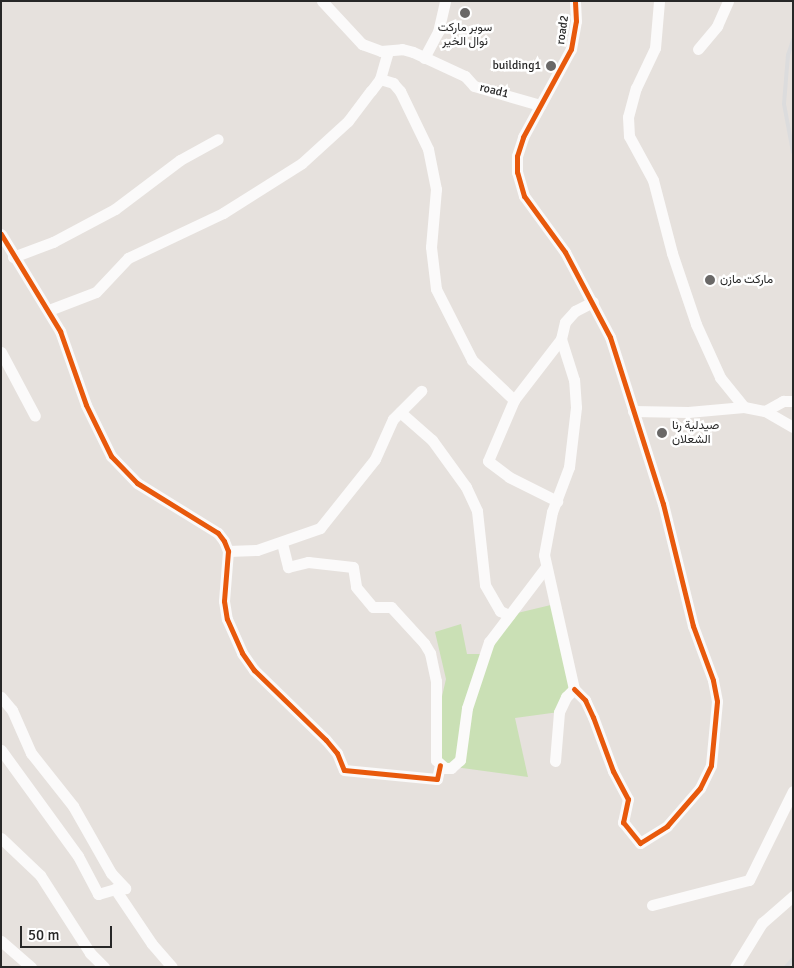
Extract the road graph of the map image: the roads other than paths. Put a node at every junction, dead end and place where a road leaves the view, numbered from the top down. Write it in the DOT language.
graph roads {
  1 [pos="322,1"];
  2 [pos="445,1"];
  3 [pos="576,1"];
  4 [pos="659,1"];
  5 [pos="728,1"];
  6 [pos="698,49"];
  7 [pos="388,52"];
  8 [pos="424,58"];
  9 [pos="380,79"];
  10 [pos="540,106"];
  11 [pos="218,139"];
  12 [pos="1,234"];
  13 [pos="13,257"];
  14 [pos="593,302"];
  15 [pos="49,310"];
  16 [pos="561,339"];
  17 [pos="1,352"];
  18 [pos="421,391"];
  19 [pos="514,400"];
  20 [pos="793,402"];
  21 [pos="744,407"];
  22 [pos="633,411"];
  23 [pos="765,411"];
  24 [pos="400,412"];
  25 [pos="35,416"];
  26 [pos="793,427"];
  27 [pos="557,501"];
  28 [pos="282,543"];
  29 [pos="228,551"];
  30 [pos="546,567"];
  31 [pos="508,615"];
  32 [pos="574,689"];
  33 [pos="1,697"];
  34 [pos="1,750"];
  35 [pos="555,761"];
  36 [pos="440,765"];
  37 [pos="793,791"];
  38 [pos="1,838"];
  39 [pos="115,889"];
  40 [pos="793,896"];
  41 [pos="652,905"];
  42 [pos="1,941"];
  43 [pos="31,967"];
  44 [pos="104,967"];
  45 [pos="172,967"];
  46 [pos="735,967"];
  1 -- 7 [label="street, road1"];
  2 -- 8 [label="street"];
  3 -- 10 [label="street, road2"];
  4 -- 21 [label="street"];
  5 -- 6 [label="street"];
  7 -- 8 [label="street, road1"];
  7 -- 9 [label="street"];
  8 -- 10 [label="street, road1"];
  9 -- 15 [label="street"];
  9 -- 19 [label="street"];
  10 -- 14 [label="street, road2"];
  11 -- 13 [label="street"];
  12 -- 13 [label="street"];
  13 -- 15 [label="street"];
  14 -- 16 [label="street"];
  14 -- 22 [label="street, road2"];
  15 -- 29 [label="street"];
  16 -- 19 [label="street"];
  16 -- 27 [label="street"];
  17 -- 25 [label="street"];
  18 -- 24 [label="street"];
  19 -- 27 [label="street"];
  20 -- 23 [label="street"];
  21 -- 22 [label="street"];
  21 -- 23 [label="street"];
  22 -- 32 [label="street, road2"];
  23 -- 26 [label="street"];
  24 -- 28 [label="street"];
  24 -- 31 [label="street"];
  27 -- 30 [label="street"];
  28 -- 29 [label="street"];
  28 -- 36 [label="street"];
  29 -- 36 [label="street"];
  30 -- 31 [label="street"];
  30 -- 32 [label="street"];
  31 -- 36 [label="street"];
  32 -- 35 [label="street"];
  33 -- 39 [label="street"];
  34 -- 39 [label="street"];
  37 -- 41 [label="street"];
  38 -- 44 [label="street"];
  39 -- 45 [label="street"];
  40 -- 46 [label="street"];
  42 -- 43 [label="street"];
}
